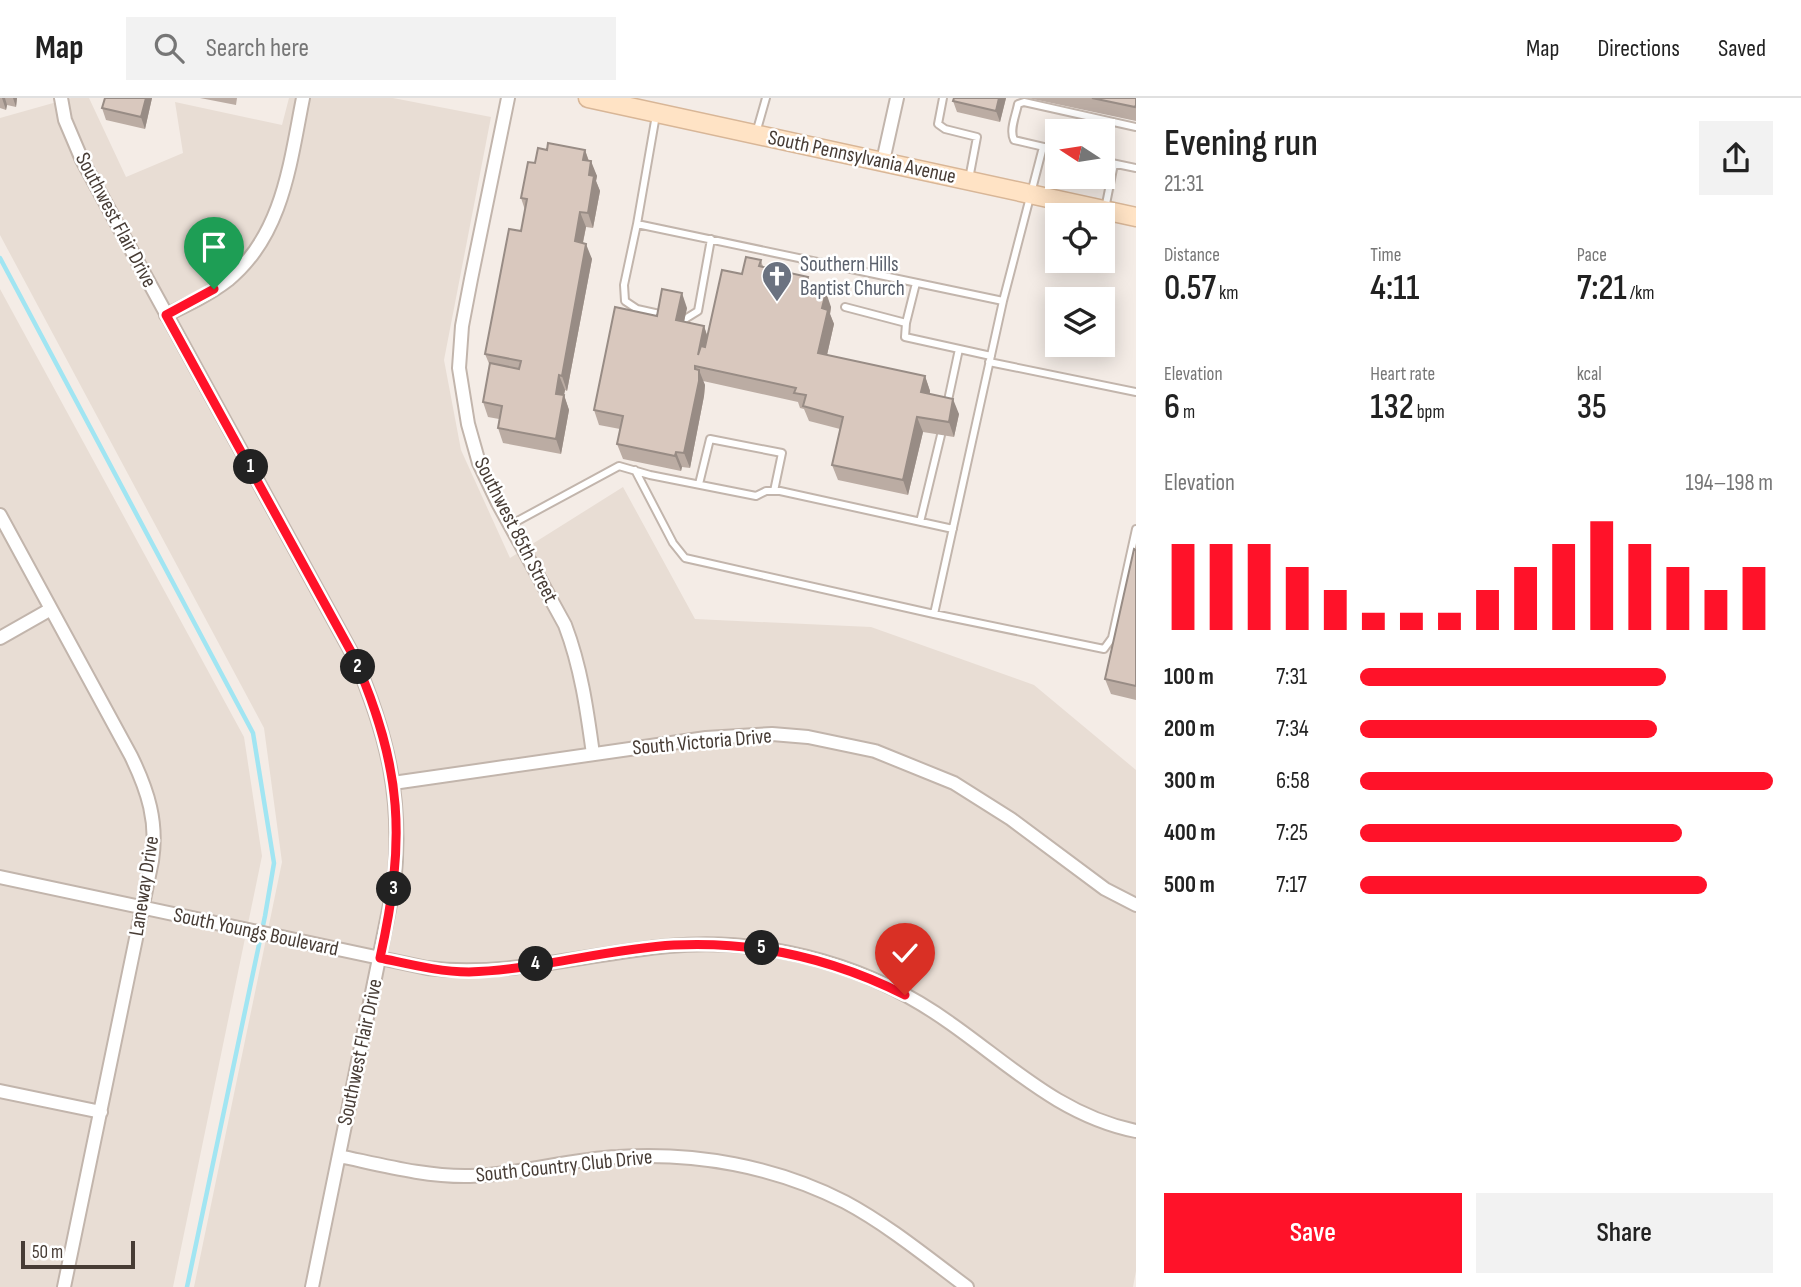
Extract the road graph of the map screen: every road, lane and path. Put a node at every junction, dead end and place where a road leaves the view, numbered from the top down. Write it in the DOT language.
graph roads {
  1 [pos="61,98"];
  2 [pos="303,98"];
  3 [pos="508,98"];
  4 [pos="588,98"];
  5 [pos="766,98"];
  6 [pos="897,98"];
  7 [pos="943,98"];
  8 [pos="627,102"];
  9 [pos="657,113"];
  10 [pos="1136,127"];
  11 [pos="756,134"];
  12 [pos="1043,147"];
  13 [pos="883,162"];
  14 [pos="1115,164"];
  15 [pos="1136,168"];
  16 [pos="968,180"];
  17 [pos="1032,194"];
  18 [pos="1071,203"];
  19 [pos="1115,213"];
  20 [pos="1136,218"];
  21 [pos="637,224"];
  22 [pos="711,239"];
  23 [pos="916,283"];
  24 [pos="1003,301"];
  25 [pos="845,307"];
  26 [pos="166,315"];
  27 [pos="665,315"];
  28 [pos="685,319"];
  29 [pos="906,323"];
  30 [pos="960,349"];
  31 [pos="990,359"];
  32 [pos="1136,392"];
  33 [pos="946,411"];
  34 [pos="941,435"];
  35 [pos="635,470"];
  36 [pos="699,485"];
  37 [pos="774,491"];
  38 [pos="0,515"];
  39 [pos="920,522"];
  40 [pos="510,526"];
  41 [pos="953,529"];
  42 [pos="1136,529"];
  43 [pos="1134,543"];
  44 [pos="51,609"];
  45 [pos="934,614"];
  46 [pos="0,638"];
  47 [pos="593,754"];
  48 [pos="393,783"];
  49 [pos="0,877"];
  50 [pos="1136,905"];
  51 [pos="142,907"];
  52 [pos="380,958"];
  53 [pos="0,1091"];
  54 [pos="101,1112"];
  55 [pos="1136,1131"];
  56 [pos="339,1156"];
  57 [pos="64,1287"];
  58 [pos="312,1287"];
  59 [pos="967,1287"];
  1 -- 26 [label="street, Southwest Flair Drive"];
  2 -- 26 [label="street"];
  3 -- 40 [label="street, Southwest 85th Street"];
  4 -- 8 [label="main road, South Pennsylvania Avenue"];
  5 -- 11 [label="lane"];
  6 -- 13 [label="street"];
  7 -- 16 [label="lane"];
  8 -- 9 [label="main road, South Pennsylvania Avenue"];
  9 -- 11 [label="main road, South Pennsylvania Avenue"];
  9 -- 21 [label="lane"];
  10 -- 12 [label="lane"];
  11 -- 13 [label="main road, South Pennsylvania Avenue"];
  12 -- 17 [label="lane"];
  13 -- 16 [label="main road, South Pennsylvania Avenue"];
  14 -- 15 [label="lane"];
  16 -- 17 [label="main road, South Pennsylvania Avenue"];
  17 -- 18 [label="main road, South Pennsylvania Avenue"];
  17 -- 24 [label="lane"];
  19 -- 20 [label="main road, South Pennsylvania Avenue"];
  21 -- 22 [label="lane"];
  21 -- 27 [label="lane"];
  22 -- 23 [label="lane"];
  22 -- 28 [label="lane"];
  23 -- 24 [label="lane"];
  23 -- 29 [label="lane"];
  24 -- 31 [label="lane"];
  25 -- 29 [label="lane"];
  26 -- 48 [label="street, Southwest Flair Drive"];
  29 -- 30 [label="lane"];
  30 -- 31 [label="lane"];
  30 -- 33 [label="lane"];
  31 -- 32 [label="lane"];
  31 -- 41 [label="lane"];
  34 -- 39 [label="lane"];
  35 -- 36 [label="lane"];
  35 -- 40 [label="lane"];
  35 -- 45 [label="lane"];
  36 -- 37 [label="lane"];
  36 -- 37 [label="lane"];
  37 -- 39 [label="lane"];
  38 -- 44 [label="street, Laneway Drive"];
  39 -- 41 [label="lane"];
  40 -- 47 [label="street, Southwest 85th Street"];
  41 -- 45 [label="lane"];
  42 -- 43 [label="lane"];
  43 -- 45 [label="lane"];
  44 -- 46 [label="street"];
  44 -- 51 [label="street, Laneway Drive"];
  47 -- 48 [label="street, South Victoria Drive"];
  47 -- 50 [label="street, South Victoria Drive"];
  48 -- 52 [label="street, Southwest Flair Drive"];
  49 -- 51 [label="street, South Youngs Boulevard"];
  51 -- 52 [label="street, South Youngs Boulevard"];
  51 -- 54 [label="street, Laneway Drive"];
  52 -- 55 [label="street, South Youngs Boulevard"];
  52 -- 56 [label="street, Southwest Flair Drive"];
  53 -- 54 [label="street"];
  54 -- 57 [label="street, Laneway Drive"];
  56 -- 58 [label="street, Southwest Flair Drive"];
  56 -- 59 [label="street, South Country Club Drive"];
}
